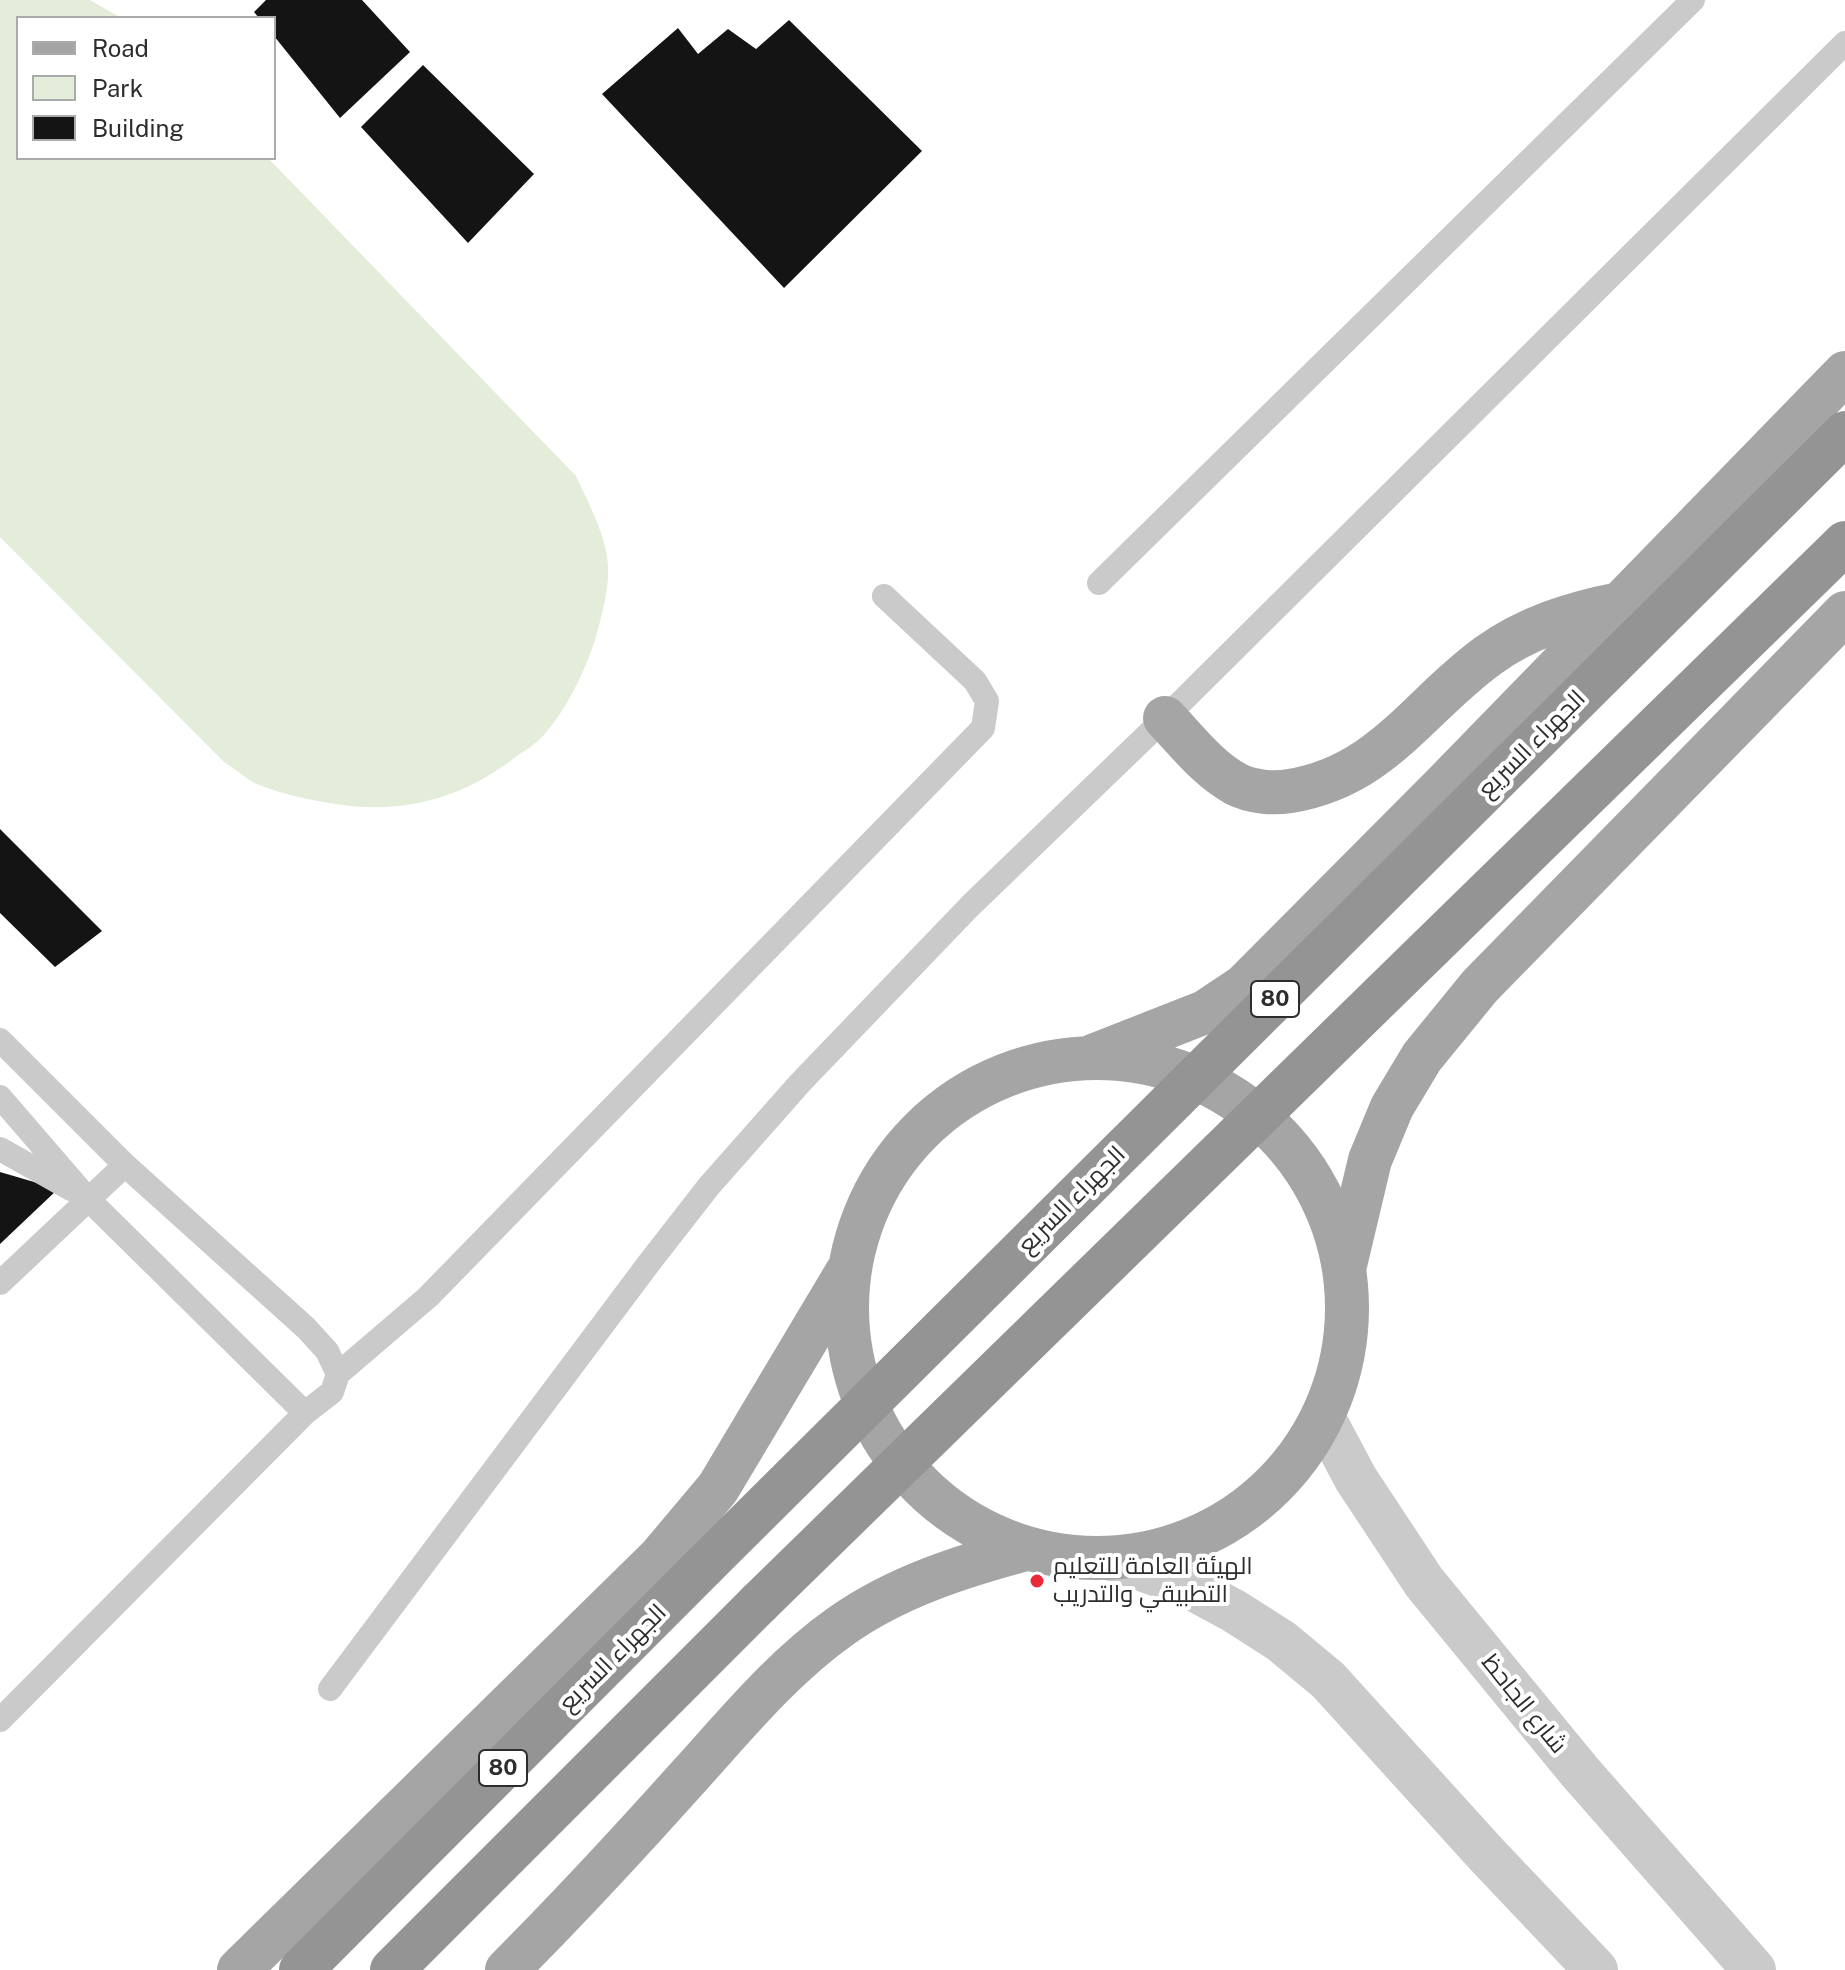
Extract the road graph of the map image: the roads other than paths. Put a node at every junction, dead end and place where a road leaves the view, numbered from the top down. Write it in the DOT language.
graph roads {
  1 [pos="1693,0"];
  2 [pos="1845,43"];
  3 [pos="1845,373"];
  4 [pos="1845,433"];
  5 [pos="1845,543"];
  6 [pos="1099,583"];
  7 [pos="884,596"];
  8 [pos="1619,604"];
  9 [pos="1845,613"];
  10 [pos="1165,718"];
  11 [pos="0,1040"];
  12 [pos="1088,1058"];
  13 [pos="0,1097"];
  14 [pos="0,1149"];
  15 [pos="125,1165"];
  16 [pos="88,1199"];
  17 [pos="1345,1268"];
  18 [pos="848,1269"];
  19 [pos="0,1283"];
  20 [pos="338,1374"];
  21 [pos="305,1413"];
  22 [pos="1323,1417"];
  23 [pos="1026,1549"];
  24 [pos="1109,1558"];
  25 [pos="330,1689"];
  26 [pos="0,1720"];
  27 [pos="239,1970"];
  28 [pos="301,1970"];
  29 [pos="392,1970"];
  30 [pos="507,1970"];
  31 [pos="1596,1970"];
  32 [pos="1754,1970"];
  1 -- 6 [label="lane"];
  2 -- 10 [label="lane"];
  3 -- 8 [label="main road, الجهراء السريع"];
  4 -- 28 [label="highway, الجهراء السريع / 80, bridge"];
  5 -- 29 [label="highway, 80, bridge"];
  7 -- 20 [label="lane"];
  8 -- 10 [label="main road"];
  8 -- 12 [label="main road, الجهراء السريع"];
  9 -- 17 [label="main road"];
  10 -- 25 [label="lane"];
  11 -- 15 [label="lane"];
  12 -- 17 [label="main road"];
  12 -- 18 [label="main road"];
  13 -- 16 [label="lane"];
  14 -- 16 [label="lane"];
  15 -- 16 [label="lane"];
  15 -- 20 [label="lane"];
  16 -- 19 [label="lane"];
  16 -- 21 [label="lane"];
  17 -- 22 [label="main road"];
  18 -- 23 [label="main road"];
  18 -- 27 [label="main road, الجهراء السريع"];
  20 -- 21 [label="lane"];
  21 -- 26 [label="lane"];
  22 -- 24 [label="main road"];
  22 -- 32 [label="street, شارع الجاحظ"];
  23 -- 24 [label="main road"];
  23 -- 30 [label="main road"];
  24 -- 31 [label="street"];
}
